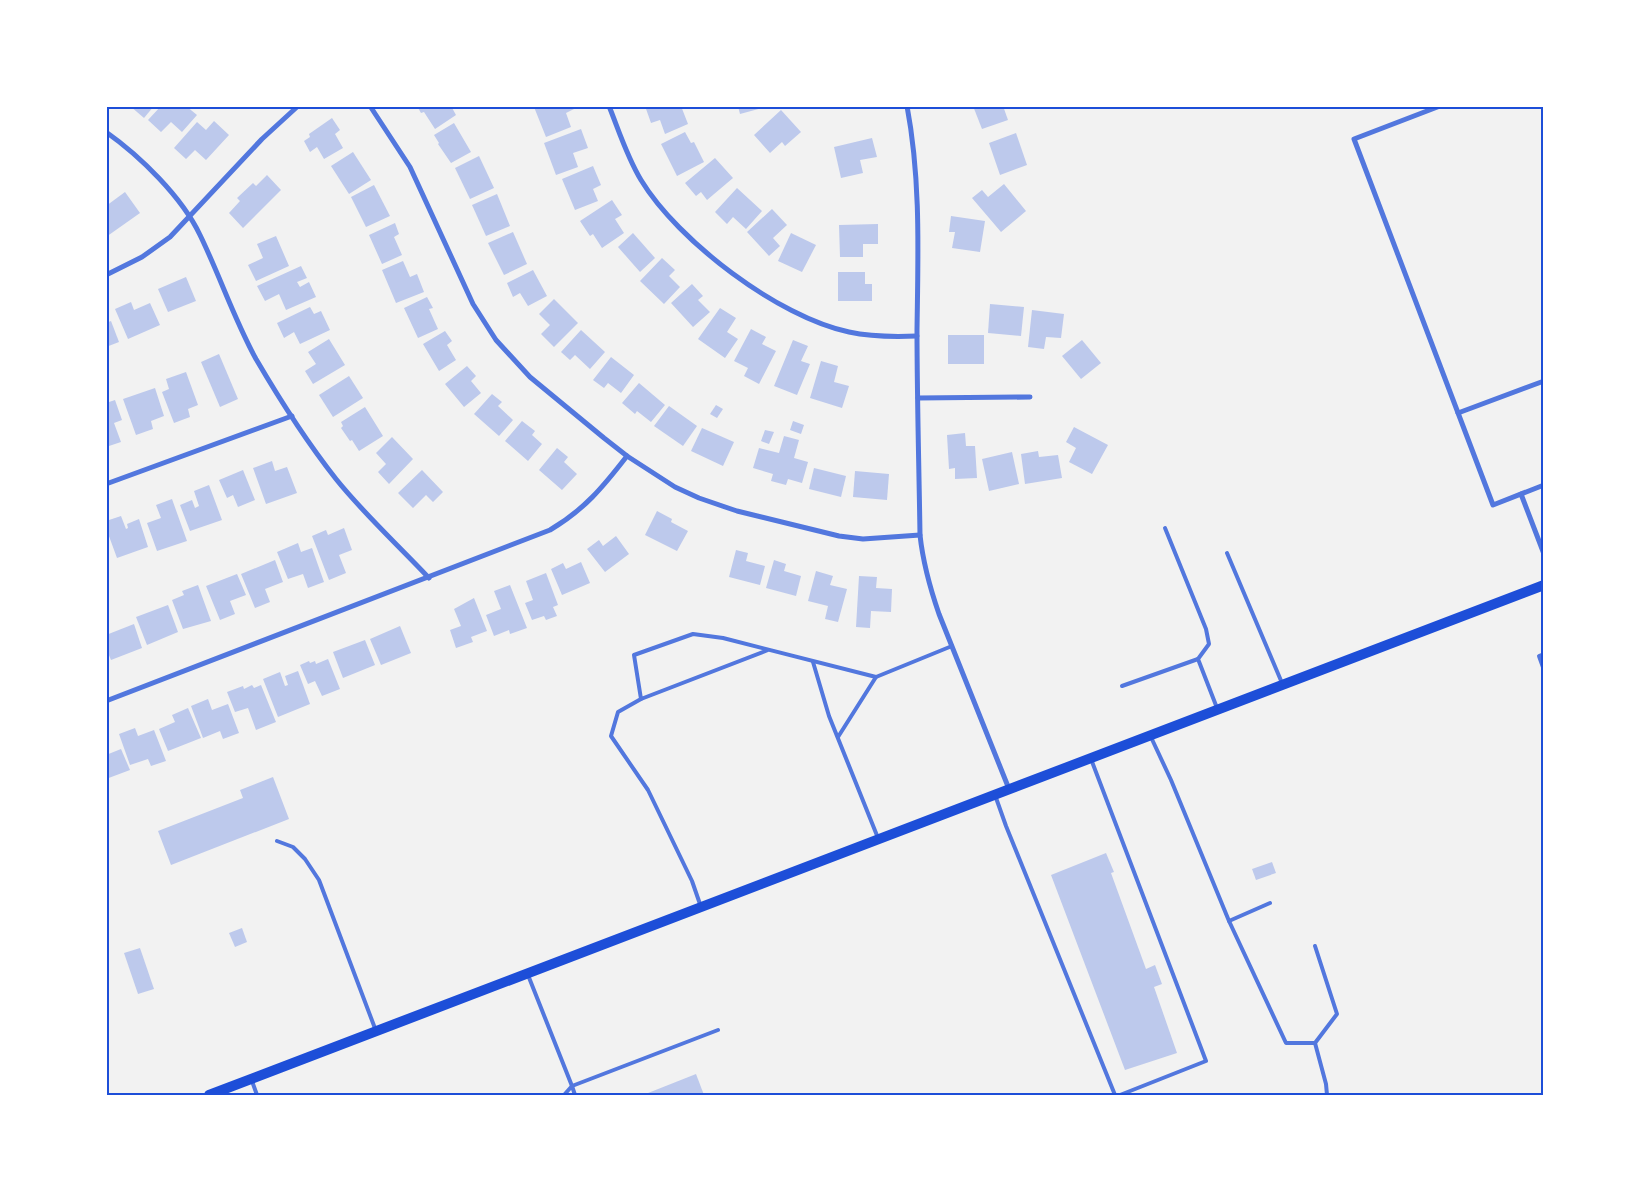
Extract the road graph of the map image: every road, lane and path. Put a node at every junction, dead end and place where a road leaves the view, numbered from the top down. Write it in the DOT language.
graph roads {
  1 [pos="298,106"];
  2 [pos="370,106"];
  3 [pos="609,106"];
  4 [pos="907,106"];
  5 [pos="1440,106"];
  6 [pos="106,132"];
  7 [pos="189,215"];
  8 [pos="106,275"];
  9 [pos="917,336"];
  10 [pos="1544,381"];
  11 [pos="1030,397"];
  12 [pos="918,398"];
  13 [pos="1458,413"];
  14 [pos="292,416"];
  15 [pos="627,456"];
  16 [pos="106,484"];
  17 [pos="1544,485"];
  18 [pos="1521,494"];
  19 [pos="1165,528"];
  20 [pos="920,535"];
  21 [pos="1227,553"];
  22 [pos="1544,554"];
  23 [pos="429,578"];
  24 [pos="1544,585"];
  25 [pos="952,646"];
  26 [pos="768,650"];
  27 [pos="1544,654"];
  28 [pos="1198,659"];
  29 [pos="813,662"];
  30 [pos="1544,670"];
  31 [pos="876,677"];
  32 [pos="1283,685"];
  33 [pos="1122,686"];
  34 [pos="641,699"];
  35 [pos="106,701"];
  36 [pos="1218,710"];
  37 [pos="1150,736"];
  38 [pos="838,737"];
  39 [pos="1091,758"];
  40 [pos="1010,790"];
  41 [pos="995,795"];
  42 [pos="878,839"];
  43 [pos="277,841"];
  44 [pos="1270,903"];
  45 [pos="701,907"];
  46 [pos="1229,921"];
  47 [pos="1314,946"];
  48 [pos="527,973"];
  49 [pos="718,1030"];
  50 [pos="376,1031"];
  51 [pos="1315,1043"];
  52 [pos="251,1079"];
  53 [pos="572,1086"];
  54 [pos="209,1095"];
  55 [pos="257,1095"];
  56 [pos="564,1095"];
  57 [pos="575,1095"];
  58 [pos="1115,1095"];
  59 [pos="1120,1095"];
  60 [pos="1327,1095"];
  1 -- 7 [label="street"];
  2 -- 15 [label="street"];
  3 -- 9 [label="street"];
  4 -- 9 [label="street"];
  5 -- 13 [label="street"];
  6 -- 7 [label="street"];
  7 -- 8 [label="street"];
  7 -- 14 [label="street"];
  9 -- 12 [label="street"];
  10 -- 13 [label="street"];
  11 -- 12 [label="street"];
  12 -- 20 [label="street"];
  13 -- 18 [label="street"];
  14 -- 16 [label="street"];
  14 -- 23 [label="street"];
  15 -- 20 [label="street"];
  15 -- 23 [label="street"];
  17 -- 18 [label="street"];
  18 -- 22 [label="street"];
  19 -- 28 [label="lane"];
  20 -- 25 [label="street"];
  21 -- 32 [label="lane"];
  23 -- 35 [label="street"];
  24 -- 32 [label="main road"];
  25 -- 31 [label="lane"];
  25 -- 40 [label="street"];
  26 -- 29 [label="lane"];
  26 -- 34 [label="lane"];
  26 -- 34 [label="lane"];
  27 -- 30 [label="lane"];
  28 -- 33 [label="lane"];
  28 -- 36 [label="lane"];
  29 -- 31 [label="lane"];
  29 -- 38 [label="lane"];
  31 -- 38 [label="lane"];
  32 -- 36 [label="main road"];
  34 -- 45 [label="lane"];
  36 -- 37 [label="main road"];
  37 -- 39 [label="main road"];
  37 -- 46 [label="lane"];
  38 -- 42 [label="lane"];
  39 -- 40 [label="main road"];
  39 -- 59 [label="lane"];
  40 -- 41 [label="main road"];
  41 -- 42 [label="main road"];
  41 -- 58 [label="lane"];
  42 -- 45 [label="main road"];
  43 -- 50 [label="lane"];
  44 -- 46 [label="lane"];
  45 -- 48 [label="main road"];
  46 -- 51 [label="lane"];
  47 -- 51 [label="lane"];
  48 -- 50 [label="main road"];
  48 -- 53 [label="lane"];
  49 -- 53 [label="lane"];
  50 -- 52 [label="main road"];
  51 -- 60 [label="lane"];
  52 -- 54 [label="main road"];
  52 -- 55 [label="lane"];
  53 -- 56 [label="lane"];
  53 -- 57 [label="lane"];
}
